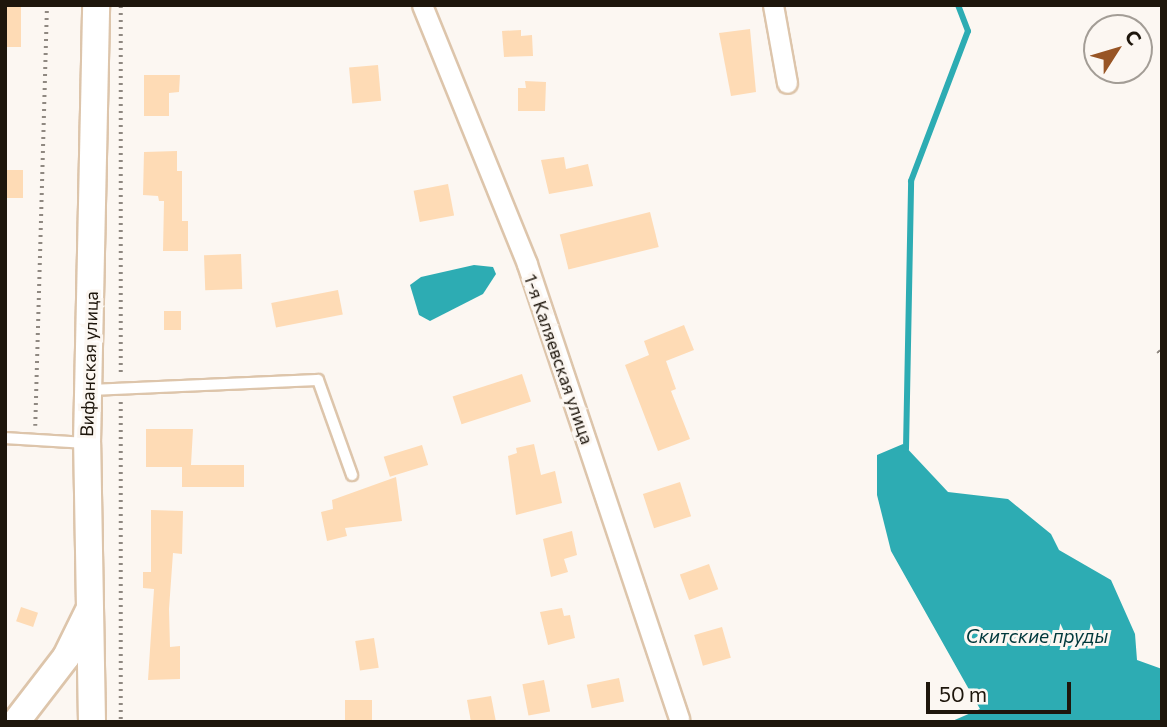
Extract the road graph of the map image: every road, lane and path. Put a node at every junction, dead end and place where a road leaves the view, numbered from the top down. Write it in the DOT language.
graph roads {
  1 [pos="47,5"];
  2 [pos="96,5"];
  3 [pos="121,5"];
  4 [pos="422,5"];
  5 [pos="773,5"];
  6 [pos="787,83"];
  7 [pos="121,389"];
  8 [pos="90,390"];
  9 [pos="5,438"];
  10 [pos="35,440"];
  11 [pos="87,443"];
  12 [pos="352,475"];
  13 [pos="92,604"];
  14 [pos="679,719"];
  15 [pos="16,722"];
  16 [pos="92,722"];
  17 [pos="121,722"];
  1 -- 10 [label="path"];
  2 -- 8 [label="main road, Вифанская улица"];
  3 -- 7 [label="path"];
  4 -- 14 [label="street, 1-я Каляевская улица"];
  5 -- 6 [label="street"];
  7 -- 8 [label="lane"];
  7 -- 12 [label="lane"];
  7 -- 17 [label="path"];
  8 -- 11 [label="main road, Вифанская улица"];
  9 -- 10 [label="lane"];
  10 -- 11 [label="lane"];
  11 -- 13 [label="main road, Вифанская улица"];
  13 -- 15 [label="main road"];
  13 -- 16 [label="main road, Вифанская улица"];
}
